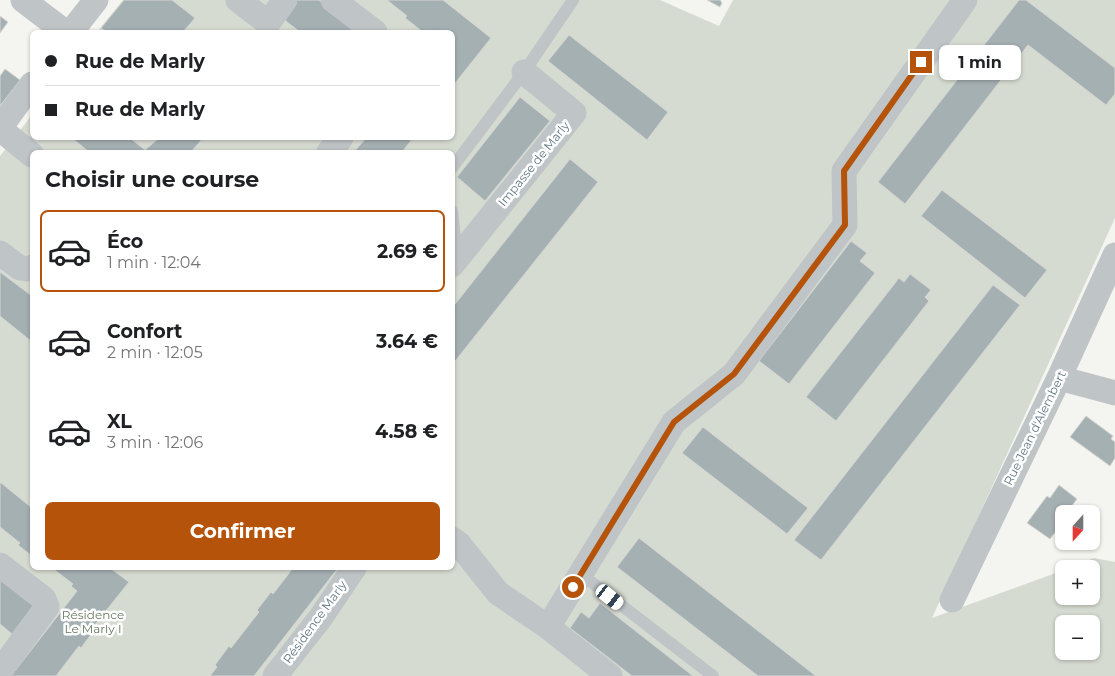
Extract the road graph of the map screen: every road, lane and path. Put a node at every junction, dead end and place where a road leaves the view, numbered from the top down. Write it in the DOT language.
graph roads {
  1 [pos="23,0"];
  2 [pos="96,0"];
  3 [pos="238,0"];
  4 [pos="284,0"];
  5 [pos="333,0"];
  6 [pos="573,0"];
  7 [pos="965,0"];
  8 [pos="274,28"];
  9 [pos="62,30"];
  10 [pos="73,30"];
  11 [pos="372,30"];
  12 [pos="524,72"];
  13 [pos="30,87"];
  14 [pos="0,129"];
  15 [pos="339,140"];
  16 [pos="331,150"];
  17 [pos="30,153"];
  18 [pos="455,164"];
  19 [pos="0,252"];
  20 [pos="1115,255"];
  21 [pos="455,262"];
  22 [pos="30,268"];
  23 [pos="1059,378"];
  24 [pos="1115,393"];
  25 [pos="455,542"];
  26 [pos="0,565"];
  27 [pos="353,570"];
  28 [pos="581,574"];
  29 [pos="952,600"];
  30 [pos="548,627"];
  31 [pos="7,645"];
  32 [pos="0,671"];
  33 [pos="276,676"];
  34 [pos="610,676"];
  35 [pos="714,676"];
  1 -- 9 [label="street"];
  2 -- 10 [label="street"];
  3 -- 8 [label="street"];
  4 -- 8 [label="street"];
  5 -- 11 [label="street"];
  6 -- 12 [label="lane"];
  7 -- 28 [label="street"];
  12 -- 18 [label="lane"];
  12 -- 21 [label="street, Impasse de Marly"];
  13 -- 14 [label="street"];
  14 -- 17 [label="street"];
  15 -- 16 [label="street"];
  19 -- 22 [label="street"];
  20 -- 23 [label="street, Rue Jean d'Alembert"];
  23 -- 24 [label="street"];
  23 -- 29 [label="street, Rue Jean d'Alembert"];
  25 -- 30 [label="street"];
  26 -- 31 [label="street"];
  27 -- 33 [label="street, Résidence Marly"];
  28 -- 30 [label="street"];
  28 -- 35 [label="lane"];
  30 -- 34 [label="street"];
  31 -- 32 [label="street"];
}
